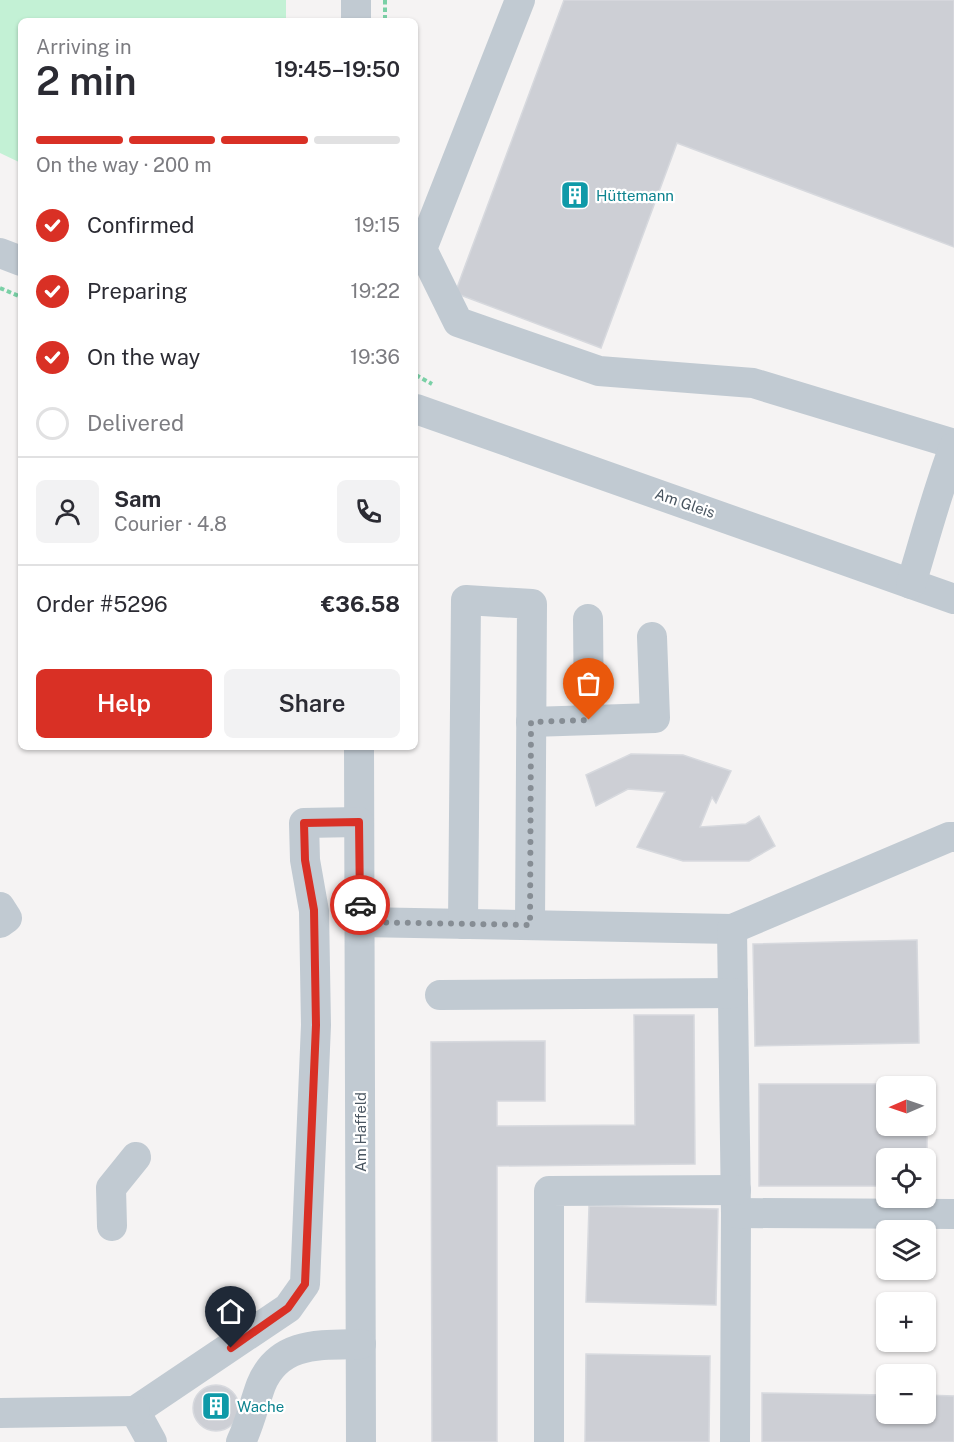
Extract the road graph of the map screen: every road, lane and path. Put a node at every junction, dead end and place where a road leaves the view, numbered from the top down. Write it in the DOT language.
graph roads {
  1 [pos="356,0"];
  2 [pos="385,0"];
  3 [pos="520,0"];
  4 [pos="356,18"];
  5 [pos="385,18"];
  6 [pos="0,253"];
  7 [pos="18,260"];
  8 [pos="0,288"];
  9 [pos="18,296"];
  10 [pos="418,410"];
  11 [pos="954,445"];
  12 [pos="910,584"];
  13 [pos="954,599"];
  14 [pos="588,619"];
  15 [pos="652,637"];
  16 [pos="589,720"];
  17 [pos="531,722"];
  18 [pos="359,750"];
  19 [pos="359,822"];
  20 [pos="954,837"];
  21 [pos="0,907"];
  22 [pos="360,922"];
  23 [pos="0,923"];
  24 [pos="463,924"];
  25 [pos="530,925"];
  26 [pos="732,929"];
  27 [pos="733,993"];
  28 [pos="440,995"];
  29 [pos="136,1157"];
  30 [pos="736,1202"];
  31 [pos="954,1214"];
  32 [pos="112,1226"];
  33 [pos="361,1344"];
  34 [pos="135,1411"];
  35 [pos="0,1413"];
  36 [pos="153,1442"];
  37 [pos="241,1442"];
  38 [pos="361,1442"];
  39 [pos="549,1442"];
  40 [pos="735,1442"];
  1 -- 4 [label="street"];
  2 -- 5 [label="path"];
  3 -- 11 [label="street"];
  6 -- 7 [label="street"];
  8 -- 9 [label="path"];
  10 -- 12 [label="street, Am Gleis"];
  11 -- 12 [label="street"];
  12 -- 13 [label="street, Am Gleis"];
  14 -- 16 [label="street"];
  15 -- 16 [label="street"];
  16 -- 17 [label="street"];
  17 -- 24 [label="street"];
  17 -- 25 [label="street"];
  18 -- 19 [label="street, Am Haffeld"];
  19 -- 22 [label="street, Am Haffeld"];
  19 -- 34 [label="street"];
  20 -- 26 [label="street"];
  21 -- 23 [label="street"];
  22 -- 24 [label="street"];
  22 -- 33 [label="street, Am Haffeld"];
  24 -- 25 [label="street"];
  25 -- 26 [label="street"];
  26 -- 27 [label="street"];
  27 -- 28 [label="street"];
  27 -- 30 [label="street"];
  29 -- 32 [label="street"];
  30 -- 31 [label="street"];
  30 -- 39 [label="street"];
  30 -- 40 [label="street"];
  33 -- 37 [label="street"];
  33 -- 38 [label="street, Am Haffeld"];
  34 -- 35 [label="street"];
  34 -- 36 [label="street"];
}
